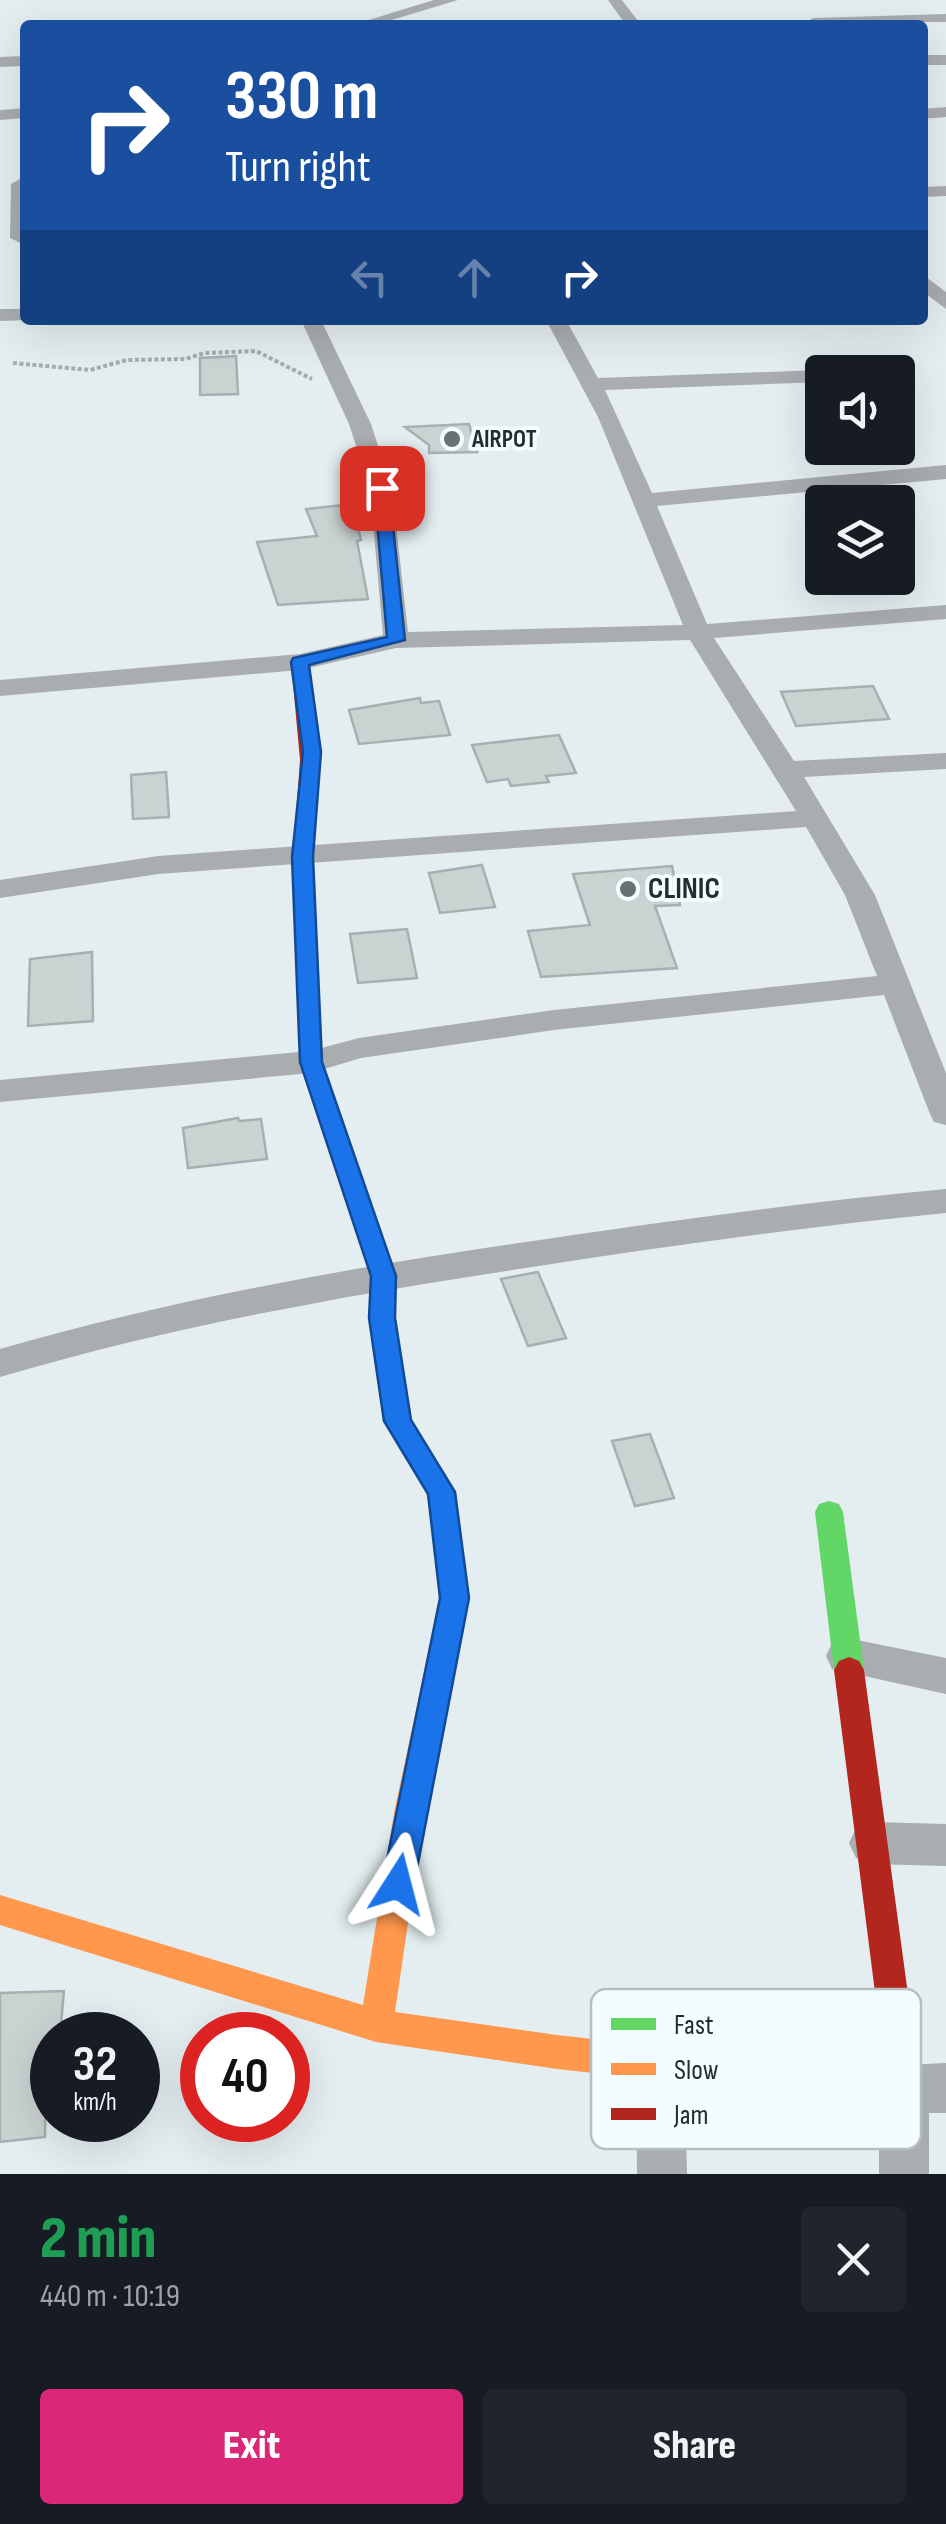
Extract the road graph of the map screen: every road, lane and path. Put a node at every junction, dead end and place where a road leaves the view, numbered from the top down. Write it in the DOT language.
graph roads {
  1 [pos="451,0"];
  2 [pos="615,0"];
  3 [pos="946,18"];
  4 [pos="810,19"];
  5 [pos="376,20"];
  6 [pos="630,20"];
  7 [pos="313,325"];
  8 [pos="559,325"];
  9 [pos="13,363"];
  10 [pos="805,377"];
  11 [pos="592,384"];
  12 [pos="346,396"];
  13 [pos="946,472"];
  14 [pos="646,500"];
  15 [pos="946,612"];
  16 [pos="698,632"];
  17 [pos="396,640"];
  18 [pos="300,662"];
  19 [pos="0,688"];
  20 [pos="946,761"];
  21 [pos="786,770"];
  22 [pos="815,818"];
  23 [pos="302,857"];
  24 [pos="0,889"];
  25 [pos="895,984"];
  26 [pos="311,1062"];
  27 [pos="0,1091"];
  28 [pos="946,1114"];
  29 [pos="946,1201"];
  30 [pos="384,1276"];
  31 [pos="0,1362"];
  32 [pos="829,1512"];
  33 [pos="848,1656"];
  34 [pos="946,1676"];
  35 [pos="872,1843"];
  36 [pos="946,1845"];
  37 [pos="0,1910"];
  38 [pos="903,1989"];
  39 [pos="376,2026"];
  40 [pos="591,2055"];
  41 [pos="662,2149"];
  42 [pos="910,2149"];
  43 [pos="662,2174"];
  44 [pos="904,2174"];
  1 -- 5 [label="street"];
  2 -- 6 [label="street"];
  3 -- 4 [label="street"];
  7 -- 12 [label="street"];
  8 -- 11 [label="street"];
  9 -- 12 [label="path"];
  10 -- 11 [label="street"];
  11 -- 14 [label="street"];
  12 -- 17 [label="street"];
  13 -- 14 [label="street"];
  14 -- 16 [label="street"];
  15 -- 16 [label="street"];
  16 -- 17 [label="street"];
  16 -- 21 [label="street"];
  17 -- 18 [label="street"];
  18 -- 19 [label="street"];
  18 -- 23 [label="street"];
  20 -- 21 [label="street"];
  21 -- 22 [label="street"];
  22 -- 23 [label="street"];
  22 -- 25 [label="street"];
  23 -- 24 [label="street"];
  23 -- 26 [label="street"];
  25 -- 26 [label="street"];
  25 -- 28 [label="street"];
  26 -- 27 [label="street"];
  26 -- 30 [label="street"];
  29 -- 30 [label="street"];
  30 -- 31 [label="street"];
  30 -- 39 [label="street"];
  32 -- 33 [label="street"];
  33 -- 34 [label="street"];
  33 -- 35 [label="street"];
  35 -- 36 [label="street"];
  35 -- 38 [label="street"];
  37 -- 39 [label="street"];
  39 -- 40 [label="street"];
  41 -- 43 [label="street"];
  42 -- 44 [label="street"];
}
